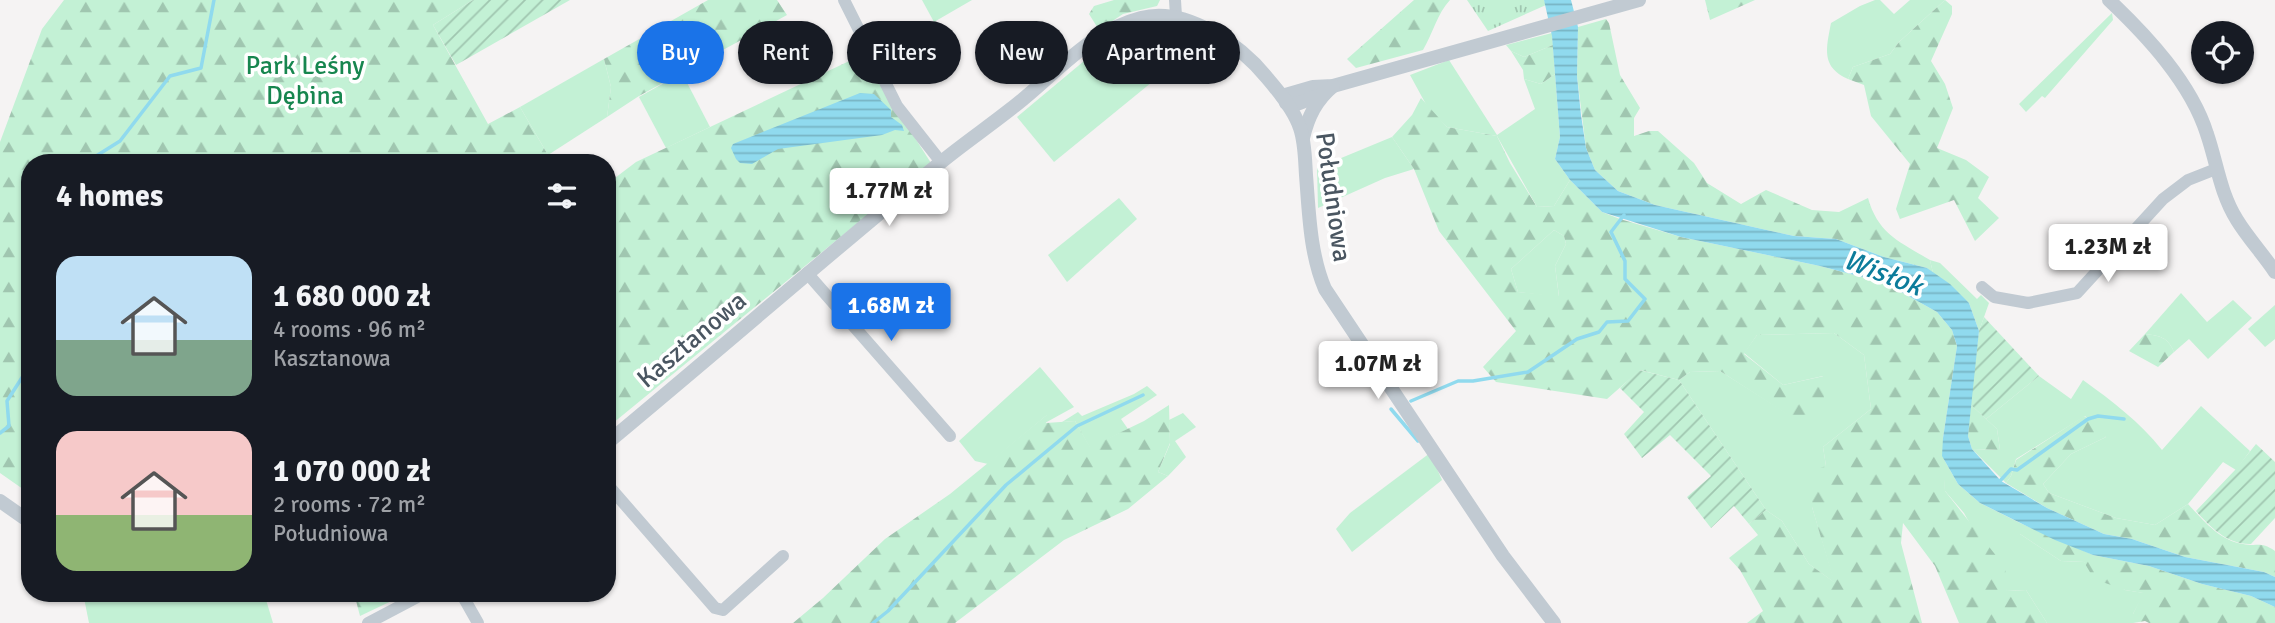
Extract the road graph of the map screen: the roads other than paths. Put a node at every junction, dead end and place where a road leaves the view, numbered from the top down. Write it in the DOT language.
graph roads {
  1 [pos="844,0"];
  2 [pos="1175,0"];
  3 [pos="1639,0"];
  4 [pos="2109,0"];
  5 [pos="1614,3"];
  6 [pos="1176,16"];
  7 [pos="1328,90"];
  8 [pos="1284,100"];
  9 [pos="1303,139"];
  10 [pos="941,162"];
  11 [pos="2216,169"];
  12 [pos="2275,272"];
  13 [pos="807,273"];
  14 [pos="1982,287"];
  15 [pos="616,435"];
  16 [pos="950,436"];
  17 [pos="616,494"];
  18 [pos="0,501"];
  19 [pos="21,516"];
  20 [pos="783,556"];
  21 [pos="408,602"];
  22 [pos="466,602"];
  23 [pos="368,623"];
  24 [pos="478,623"];
  25 [pos="1554,623"];
  1 -- 10 [label="street"];
  2 -- 6 [label="street"];
  3 -- 5 [label="street"];
  4 -- 11 [label="street"];
  5 -- 7 [label="street"];
  6 -- 8 [label="street, Południowa"];
  6 -- 10 [label="street, Kasztanowa"];
  7 -- 8 [label="street"];
  7 -- 9 [label="street"];
  8 -- 9 [label="street, Południowa"];
  9 -- 25 [label="street, Południowa"];
  10 -- 13 [label="street, Kasztanowa"];
  11 -- 12 [label="street"];
  11 -- 14 [label="street"];
  13 -- 15 [label="street, Kasztanowa"];
  13 -- 16 [label="street"];
  17 -- 20 [label="street"];
  18 -- 19 [label="street"];
  21 -- 23 [label="street"];
  22 -- 24 [label="street"];
}
